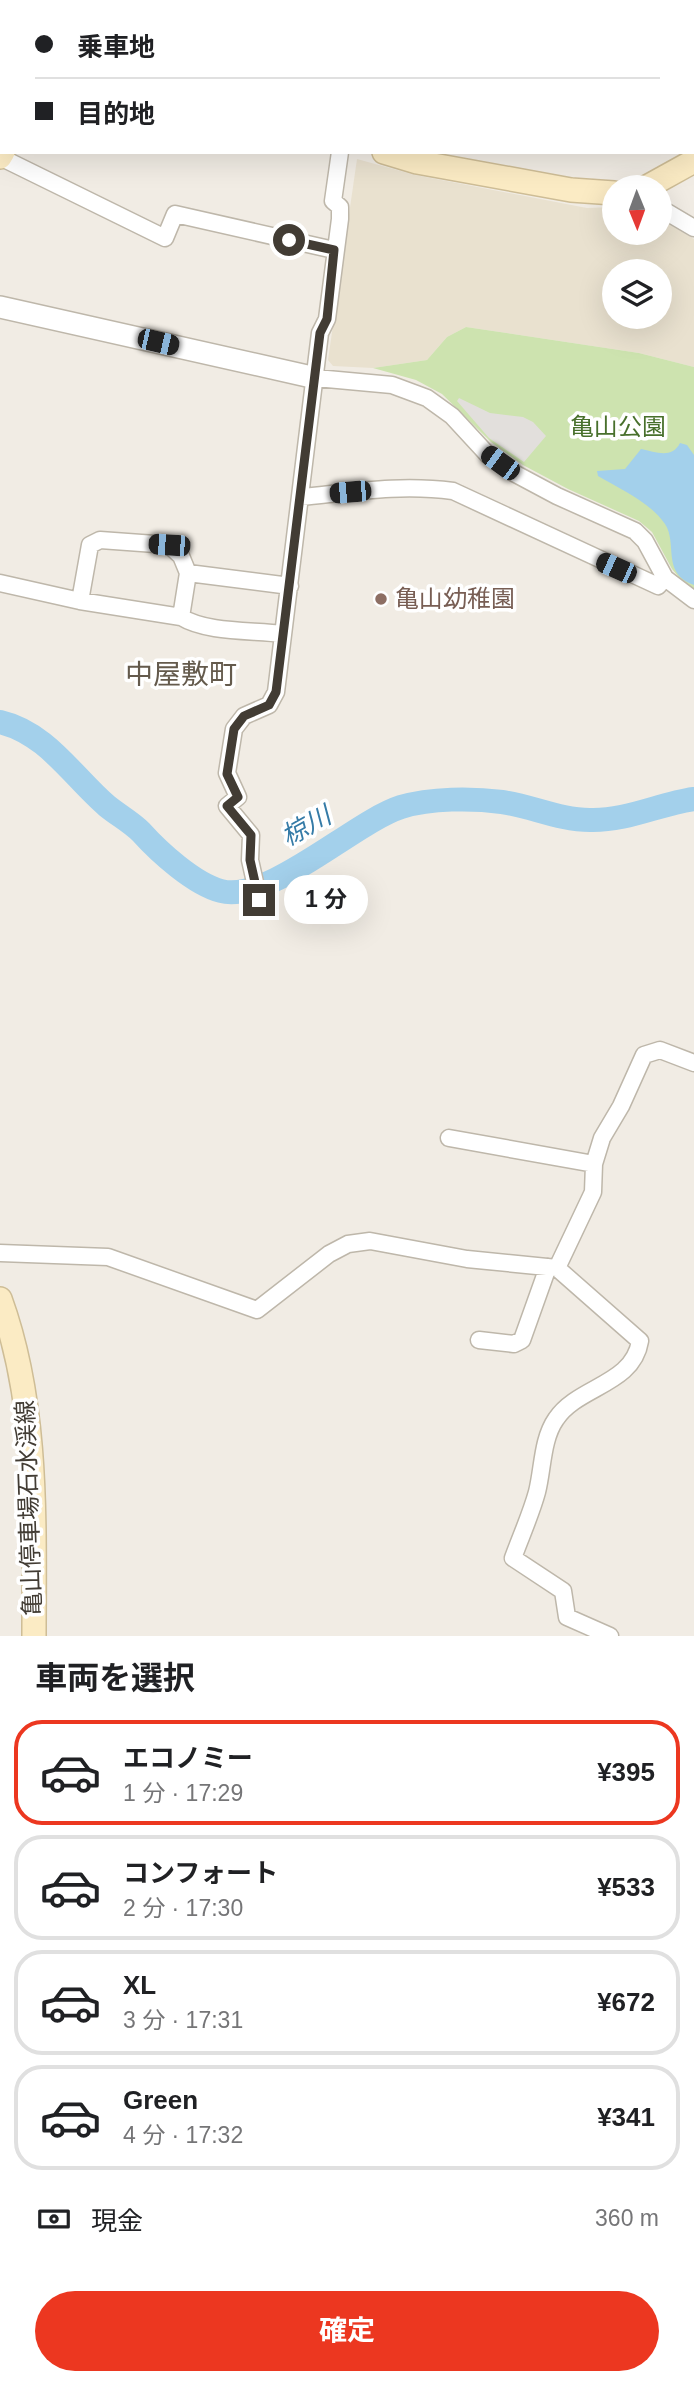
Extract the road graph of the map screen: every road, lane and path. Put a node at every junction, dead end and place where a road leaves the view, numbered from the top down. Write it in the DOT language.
graph roads {
  1 [pos="340,154"];
  2 [pos="390,154"];
  3 [pos="0,157"];
  4 [pos="694,162"];
  5 [pos="670,175"];
  6 [pos="602,192"];
  7 [pos="672,215"];
  8 [pos="694,228"];
  9 [pos="334,250"];
  10 [pos="0,307"];
  11 [pos="316,378"];
  12 [pos="301,497"];
  13 [pos="188,573"];
  14 [pos="669,580"];
  15 [pos="0,583"];
  16 [pos="290,586"];
  17 [pos="694,587"];
  18 [pos="694,600"];
  19 [pos="80,601"];
  20 [pos="181,617"];
  21 [pos="283,634"];
  22 [pos="259,899"];
  23 [pos="694,1063"];
  24 [pos="449,1138"];
  25 [pos="594,1164"];
  26 [pos="0,1253"];
  27 [pos="553,1267"];
  28 [pos="0,1299"];
  29 [pos="479,1340"];
  30 [pos="34,1636"];
  31 [pos="610,1636"];
  1 -- 9 [label="street"];
  2 -- 6 [label="main road"];
  3 -- 9 [label="street"];
  4 -- 5 [label="main road"];
  7 -- 8 [label="street"];
  9 -- 11 [label="street"];
  10 -- 11 [label="street"];
  11 -- 12 [label="street"];
  11 -- 14 [label="street"];
  12 -- 14 [label="street"];
  12 -- 16 [label="street"];
  13 -- 16 [label="street"];
  13 -- 19 [label="street"];
  13 -- 20 [label="street"];
  14 -- 17 [label="street"];
  14 -- 18 [label="street"];
  15 -- 19 [label="street"];
  16 -- 21 [label="street"];
  19 -- 20 [label="street"];
  20 -- 21 [label="street"];
  21 -- 22 [label="street"];
  23 -- 25 [label="street"];
  24 -- 25 [label="street"];
  25 -- 27 [label="street"];
  26 -- 27 [label="street"];
  27 -- 29 [label="street"];
  27 -- 31 [label="street"];
  28 -- 30 [label="main road, 亀山停車場石水渓線"];
}
